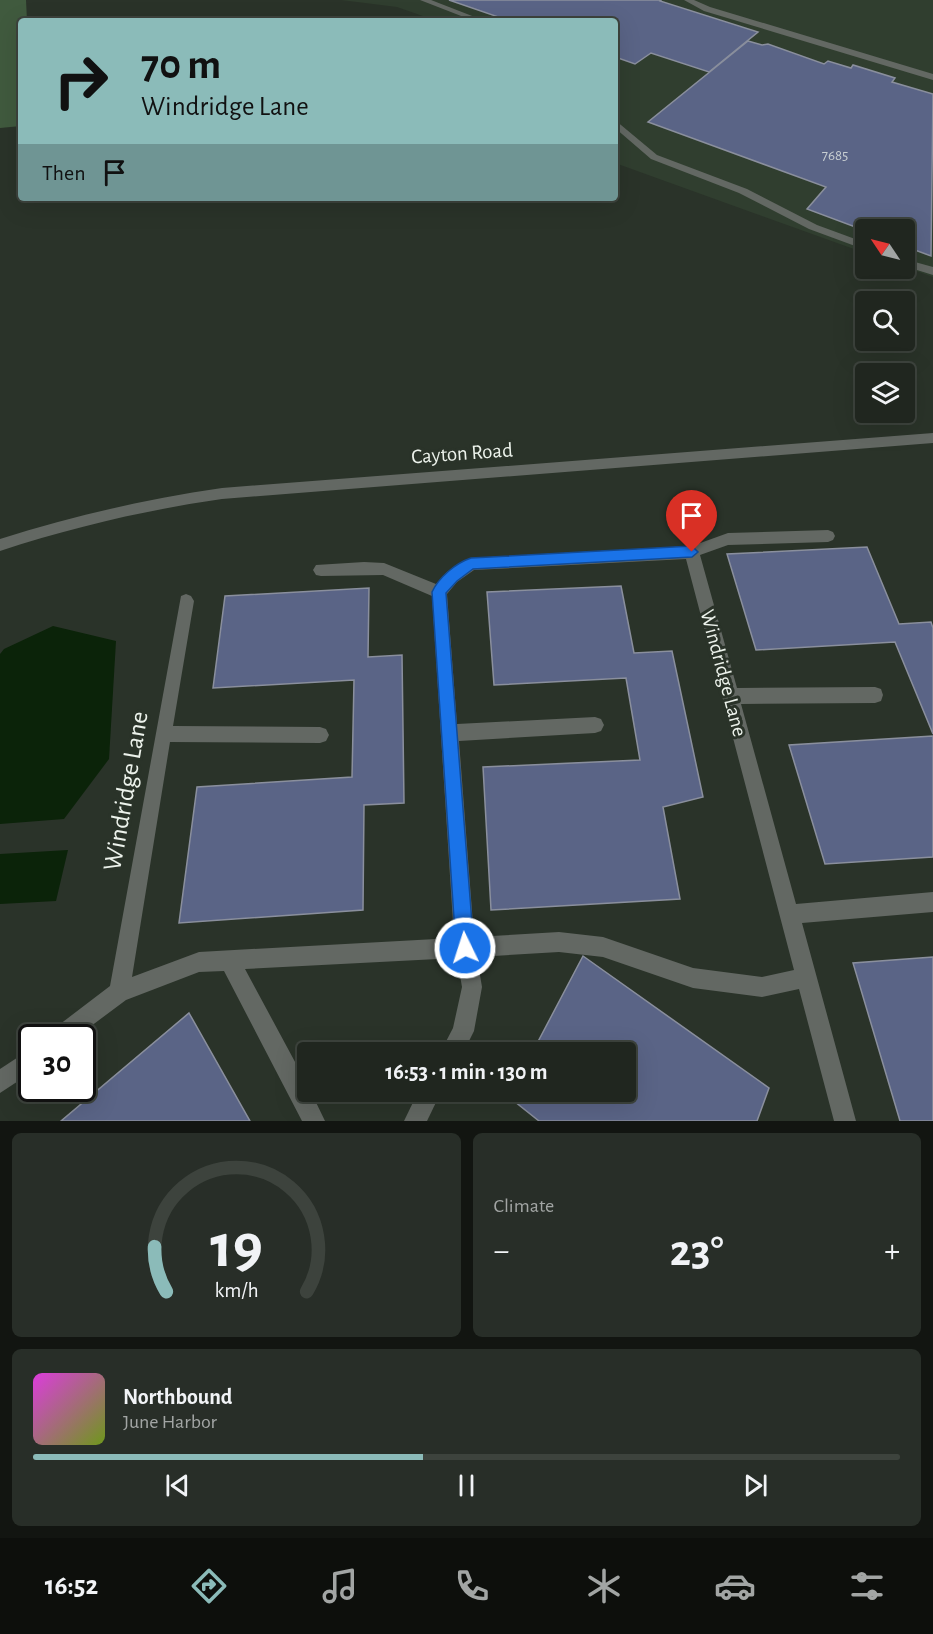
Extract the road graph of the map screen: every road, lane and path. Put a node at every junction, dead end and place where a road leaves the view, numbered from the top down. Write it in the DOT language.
graph roads {
  1 [pos="424,0"];
  2 [pos="688,0"];
  3 [pos="474,18"];
  4 [pos="933,77"];
  5 [pos="618,126"];
  6 [pos="855,243"];
  7 [pos="915,265"];
  8 [pos="933,271"];
  9 [pos="933,438"];
  10 [pos="828,536"];
  11 [pos="0,545"];
  12 [pos="692,552"];
  13 [pos="321,570"];
  14 [pos="439,592"];
  15 [pos="186,601"];
  16 [pos="875,695"];
  17 [pos="731,696"];
  18 [pos="595,725"];
  19 [pos="450,733"];
  20 [pos="163,734"];
  21 [pos="320,735"];
  22 [pos="933,902"];
  23 [pos="789,914"];
  24 [pos="465,948"];
  25 [pos="230,961"];
  26 [pos="807,977"];
  27 [pos="119,992"];
  28 [pos="77,1024"];
  29 [pos="457,1042"];
  30 [pos="18,1068"];
  31 [pos="0,1082"];
  32 [pos="425,1102"];
  33 [pos="314,1121"];
  34 [pos="415,1121"];
  35 [pos="845,1121"];
  1 -- 3 [label="street"];
  2 -- 4 [label="street"];
  5 -- 6 [label="street"];
  7 -- 8 [label="street"];
  9 -- 11 [label="street, Cayton Road"];
  10 -- 12 [label="street"];
  12 -- 14 [label="street"];
  12 -- 17 [label="street, Windridge Lane"];
  13 -- 14 [label="street"];
  14 -- 19 [label="street"];
  15 -- 20 [label="street, Windridge Lane"];
  16 -- 17 [label="street"];
  17 -- 23 [label="street, Windridge Lane"];
  18 -- 19 [label="street"];
  19 -- 24 [label="street"];
  20 -- 21 [label="street"];
  20 -- 27 [label="street, Windridge Lane"];
  22 -- 23 [label="street"];
  23 -- 26 [label="street, Windridge Lane"];
  24 -- 25 [label="street"];
  24 -- 26 [label="street"];
  24 -- 29 [label="street"];
  25 -- 27 [label="street"];
  25 -- 33 [label="street"];
  26 -- 35 [label="street, Windridge Lane"];
  27 -- 28 [label="street"];
  30 -- 31 [label="street"];
  32 -- 34 [label="street"];
}
